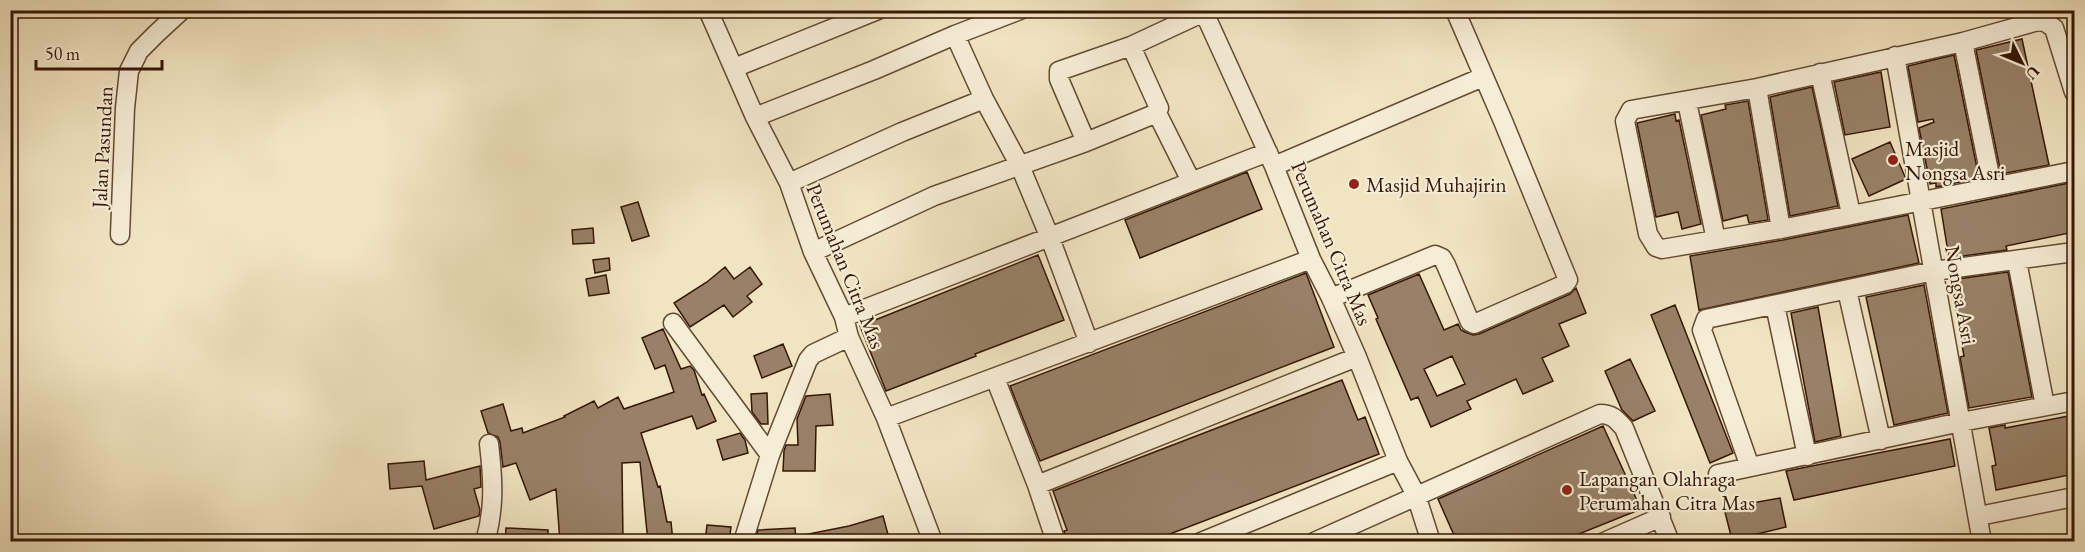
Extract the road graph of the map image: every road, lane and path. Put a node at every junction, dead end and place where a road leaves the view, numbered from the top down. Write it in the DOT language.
graph roads {
  1 [pos="182,10"];
  2 [pos="708,10"];
  3 [pos="1020,10"];
  4 [pos="1455,10"];
  5 [pos="1204,11"];
  6 [pos="870,12"];
  7 [pos="955,35"];
  8 [pos="1963,42"];
  9 [pos="1131,46"];
  10 [pos="1895,56"];
  11 [pos="734,68"];
  12 [pos="1820,73"];
  13 [pos="1483,77"];
  14 [pos="1757,88"];
  15 [pos="2074,92"];
  16 [pos="984,99"];
  17 [pos="1687,102"];
  18 [pos="1157,113"];
  19 [pos="755,117"];
  20 [pos="1086,142"];
  21 [pos="1271,159"];
  22 [pos="1020,166"];
  23 [pos="2074,171"];
  24 [pos="1191,181"];
  25 [pos="789,183"];
  26 [pos="1992,186"];
  27 [pos="1922,201"];
  28 [pos="1851,214"];
  29 [pos="1781,229"];
  30 [pos="120,235"];
  31 [pos="1050,238"];
  32 [pos="1716,240"];
  33 [pos="813,252"];
  34 [pos="2074,252"];
  35 [pos="1311,260"];
  36 [pos="2017,261"];
  37 [pos="1934,271"];
  38 [pos="1847,290"];
  39 [pos="1331,298"];
  40 [pos="1775,305"];
  41 [pos="844,317"];
  42 [pos="673,323"];
  43 [pos="849,337"];
  44 [pos="1089,343"];
  45 [pos="1357,357"];
  46 [pos="995,378"];
  47 [pos="2074,401"];
  48 [pos="2045,406"];
  49 [pos="885,418"];
  50 [pos="1961,422"];
  51 [pos="1881,440"];
  52 [pos="489,444"];
  53 [pos="770,455"];
  54 [pos="1807,456"];
  55 [pos="1398,461"];
  56 [pos="1750,467"];
  57 [pos="1718,474"];
  58 [pos="1037,485"];
  59 [pos="1416,495"];
  60 [pos="2074,497"];
  61 [pos="1979,516"];
  62 [pos="1661,517"];
  63 [pos="484,542"];
  64 [pos="743,542"];
  65 [pos="933,542"];
  66 [pos="1056,542"];
  67 [pos="1201,542"];
  68 [pos="1314,542"];
  69 [pos="1431,542"];
  70 [pos="1604,542"];
  71 [pos="1670,542"];
  72 [pos="1983,542"];
  1 -- 30 [label="street, Jalan Pasundan"];
  2 -- 11 [label="street, Perumahan Citra Mas"];
  3 -- 7 [label="street"];
  4 -- 13 [label="street"];
  5 -- 9 [label="street"];
  5 -- 21 [label="street, Perumahan Citra Mas"];
  6 -- 11 [label="street"];
  7 -- 16 [label="street"];
  7 -- 19 [label="street"];
  8 -- 10 [label="street"];
  8 -- 15 [label="street"];
  8 -- 26 [label="street"];
  9 -- 18 [label="street"];
  9 -- 20 [label="street"];
  10 -- 12 [label="street"];
  10 -- 27 [label="street, Nongsa Asri"];
  11 -- 19 [label="street, Perumahan Citra Mas"];
  12 -- 14 [label="street"];
  12 -- 28 [label="street"];
  13 -- 21 [label="street"];
  13 -- 39 [label="street"];
  14 -- 17 [label="street"];
  14 -- 29 [label="street"];
  16 -- 22 [label="street"];
  16 -- 25 [label="street"];
  17 -- 32 [label="street"];
  17 -- 32 [label="street"];
  18 -- 20 [label="street"];
  18 -- 24 [label="street"];
  19 -- 25 [label="street, Perumahan Citra Mas"];
  20 -- 22 [label="street"];
  21 -- 24 [label="street"];
  21 -- 35 [label="street, Perumahan Citra Mas"];
  22 -- 31 [label="street"];
  22 -- 33 [label="street"];
  23 -- 26 [label="street"];
  24 -- 31 [label="street"];
  25 -- 33 [label="street, Perumahan Citra Mas"];
  26 -- 27 [label="street"];
  27 -- 28 [label="street"];
  27 -- 37 [label="street, Nongsa Asri"];
  28 -- 29 [label="street"];
  29 -- 32 [label="street"];
  31 -- 41 [label="street"];
  31 -- 44 [label="street"];
  33 -- 41 [label="street, Perumahan Citra Mas"];
  34 -- 36 [label="street"];
  35 -- 39 [label="street, Perumahan Citra Mas"];
  35 -- 44 [label="street"];
  36 -- 37 [label="street"];
  36 -- 48 [label="street"];
  37 -- 38 [label="street"];
  37 -- 50 [label="street, Nongsa Asri"];
  38 -- 40 [label="street"];
  38 -- 51 [label="street"];
  39 -- 45 [label="street, Perumahan Citra Mas"];
  40 -- 54 [label="street"];
  40 -- 56 [label="street"];
  41 -- 43 [label="street, Perumahan Citra Mas"];
  42 -- 53 [label="street"];
  43 -- 49 [label="street, Perumahan Citra Mas"];
  43 -- 53 [label="street"];
  44 -- 46 [label="street"];
  45 -- 55 [label="street, Perumahan Citra Mas"];
  45 -- 58 [label="street"];
  46 -- 49 [label="street"];
  46 -- 58 [label="street"];
  47 -- 48 [label="street"];
  48 -- 50 [label="street"];
  49 -- 65 [label="street, Perumahan Citra Mas"];
  50 -- 51 [label="street"];
  50 -- 61 [label="street, Nongsa Asri"];
  51 -- 54 [label="street"];
  52 -- 63 [label="street"];
  53 -- 64 [label="street"];
  54 -- 56 [label="street"];
  55 -- 59 [label="street, Perumahan Citra Mas"];
  55 -- 67 [label="street"];
  56 -- 57 [label="street"];
  58 -- 66 [label="street"];
  59 -- 62 [label="street"];
  59 -- 68 [label="street"];
  59 -- 69 [label="street, Perumahan Citra Mas"];
  60 -- 61 [label="street"];
  61 -- 72 [label="street, Nongsa Asri"];
  62 -- 70 [label="street"];
  62 -- 71 [label="street"];
}
